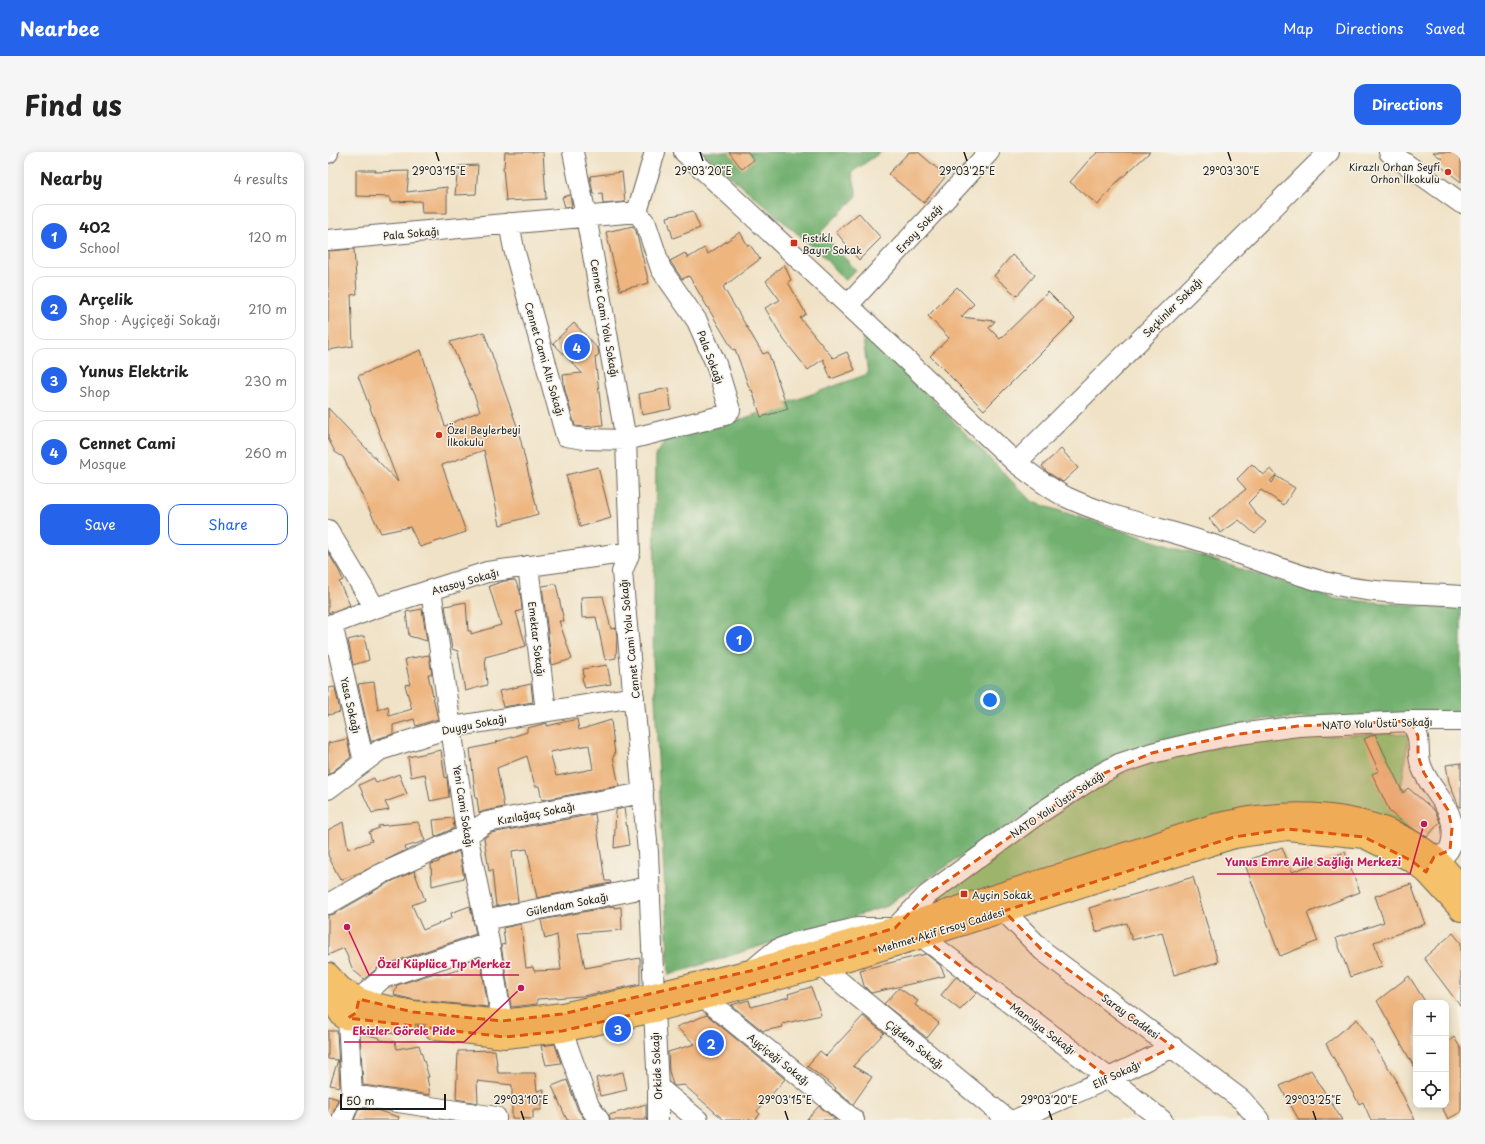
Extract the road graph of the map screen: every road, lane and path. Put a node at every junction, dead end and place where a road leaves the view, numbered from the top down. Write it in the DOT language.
graph roads {
  1 [pos="573,152"];
  2 [pos="655,152"];
  3 [pos="684,152"];
  4 [pos="989,152"];
  5 [pos="1329,152"];
  6 [pos="1389,152"];
  7 [pos="1461,203"];
  8 [pos="637,212"];
  9 [pos="586,216"];
  10 [pos="509,223"];
  11 [pos="328,240"];
  12 [pos="848,305"];
  13 [pos="626,440"];
  14 [pos="1016,463"];
  15 [pos="328,530"];
  16 [pos="630,552"];
  17 [pos="528,566"];
  18 [pos="431,590"];
  19 [pos="1461,596"];
  20 [pos="375,608"];
  21 [pos="330,625"];
  22 [pos="634,697"];
  23 [pos="546,711"];
  24 [pos="1411,721"];
  25 [pos="1461,721"];
  26 [pos="452,727"];
  27 [pos="364,762"];
  28 [pos="328,790"];
  29 [pos="643,793"];
  30 [pos="467,834"];
  31 [pos="1430,865"];
  32 [pos="1461,886"];
  33 [pos="649,887"];
  34 [pos="1000,903"];
  35 [pos="328,904"];
  36 [pos="1461,910"];
  37 [pos="484,920"];
  38 [pos="897,935"];
  39 [pos="922,937"];
  40 [pos="489,942"];
  41 [pos="822,967"];
  42 [pos="342,987"];
  43 [pos="704,998"];
  44 [pos="654,1003"];
  45 [pos="333,1009"];
  46 [pos="562,1023"];
  47 [pos="504,1029"];
  48 [pos="1173,1047"];
  49 [pos="1109,1078"];
  50 [pos="658,1087"];
  51 [pos="352,1095"];
  52 [pos="417,1112"];
  53 [pos="342,1120"];
  54 [pos="496,1120"];
  55 [pos="599,1120"];
  56 [pos="658,1120"];
  57 [pos="698,1120"];
  58 [pos="854,1120"];
  59 [pos="1008,1120"];
  60 [pos="1015,1120"];
  61 [pos="1162,1120"];
  62 [pos="1259,1120"];
  1 -- 9 [label="street, Cennet Cami Yolu Sokağı"];
  2 -- 8 [label="street"];
  3 -- 12 [label="street"];
  4 -- 12 [label="street, Ersoy Sokağı"];
  5 -- 14 [label="street, Seçkinler Sokağı"];
  6 -- 7 [label="street"];
  8 -- 9 [label="street, Pala Sokağı"];
  8 -- 13 [label="street, Pala Sokağı"];
  9 -- 10 [label="street, Pala Sokağı"];
  9 -- 13 [label="street, Cennet Cami Yolu Sokağı"];
  10 -- 11 [label="street, Pala Sokağı"];
  10 -- 13 [label="street, Cennet Cami Altı Sokağı"];
  12 -- 14 [label="street"];
  13 -- 16 [label="street, Cennet Cami Yolu Sokağı"];
  14 -- 19 [label="street"];
  15 -- 20 [label="street"];
  16 -- 17 [label="street, Atasoy Sokağı"];
  16 -- 22 [label="street, Cennet Cami Yolu Sokağı"];
  17 -- 18 [label="street, Atasoy Sokağı"];
  17 -- 23 [label="street, Emektar Sokağı"];
  18 -- 20 [label="street, Atasoy Sokağı"];
  18 -- 26 [label="street, Yeni Cami Sokağı"];
  20 -- 21 [label="street, Atasoy Sokağı"];
  21 -- 27 [label="street, Yasa Sokağı"];
  22 -- 23 [label="street, Duygu Sokağı"];
  22 -- 29 [label="street, Cennet Cami Yolu Sokağı"];
  23 -- 26 [label="street, Duygu Sokağı"];
  24 -- 25 [label="street, NATO Yolu Üstü Sokağı"];
  24 -- 31 [label="street"];
  24 -- 38 [label="street, NATO Yolu Üstü Sokağı"];
  26 -- 27 [label="street, Duygu Sokağı"];
  26 -- 30 [label="street, Yeni Cami Sokağı"];
  27 -- 28 [label="street, Duygu Sokağı"];
  29 -- 30 [label="street, Kızılağaç Sokağı"];
  29 -- 33 [label="street, Cennet Cami Yolu Sokağı"];
  30 -- 35 [label="street, Kızılağaç Sokağı"];
  30 -- 37 [label="street, Yeni Cami Sokağı"];
  31 -- 32 [label="main road, Mehmet Akif Ersoy Caddesi"];
  31 -- 34 [label="main road, Mehmet Akif Ersoy Caddesi"];
  31 -- 36 [label="main road, Mehmet Akif Ersoy Caddesi"];
  33 -- 37 [label="street, Gülendam Sokağı"];
  33 -- 44 [label="street, Cennet Cami Yolu Sokağı"];
  34 -- 38 [label="main road, Mehmet Akif Ersoy Caddesi"];
  34 -- 39 [label="main road, Mehmet Akif Ersoy Caddesi"];
  34 -- 48 [label="street, Saray Caddesi"];
  37 -- 40 [label="street, Yeni Cami Sokağı"];
  38 -- 39 [label="main road, Mehmet Akif Ersoy Caddesi"];
  38 -- 41 [label="main road, Mehmet Akif Ersoy Caddesi"];
  38 -- 44 [label="main road, Mehmet Akif Ersoy Caddesi"];
  39 -- 49 [label="street, Manolya Sokağı"];
  40 -- 42 [label="street"];
  40 -- 47 [label="street, Yeni Cami Sokağı"];
  41 -- 43 [label="main road, Mehmet Akif Ersoy Caddesi"];
  41 -- 59 [label="street, Çiğdem Sokağı"];
  42 -- 45 [label="main road"];
  42 -- 47 [label="main road, Mehmet Akif Ersoy Caddesi"];
  43 -- 44 [label="main road, Mehmet Akif Ersoy Caddesi"];
  43 -- 58 [label="street, Ayçiçeği Sokağı"];
  44 -- 46 [label="main road, Mehmet Akif Ersoy Caddesi"];
  44 -- 50 [label="street, Orkide Sokağı"];
  45 -- 47 [label="main road, Mehmet Akif Ersoy Caddesi"];
  45 -- 51 [label="street"];
  46 -- 47 [label="main road, Mehmet Akif Ersoy Caddesi"];
  46 -- 55 [label="street"];
  48 -- 49 [label="street, Elif Sokağı"];
  48 -- 62 [label="street, Saray Caddesi"];
  49 -- 60 [label="street, Elif Sokağı"];
  49 -- 61 [label="street, Manolya Sokağı"];
  50 -- 56 [label="street, Orkide Sokağı"];
  50 -- 57 [label="street"];
  51 -- 52 [label="street"];
  51 -- 53 [label="street"];
  52 -- 54 [label="street"];
}
